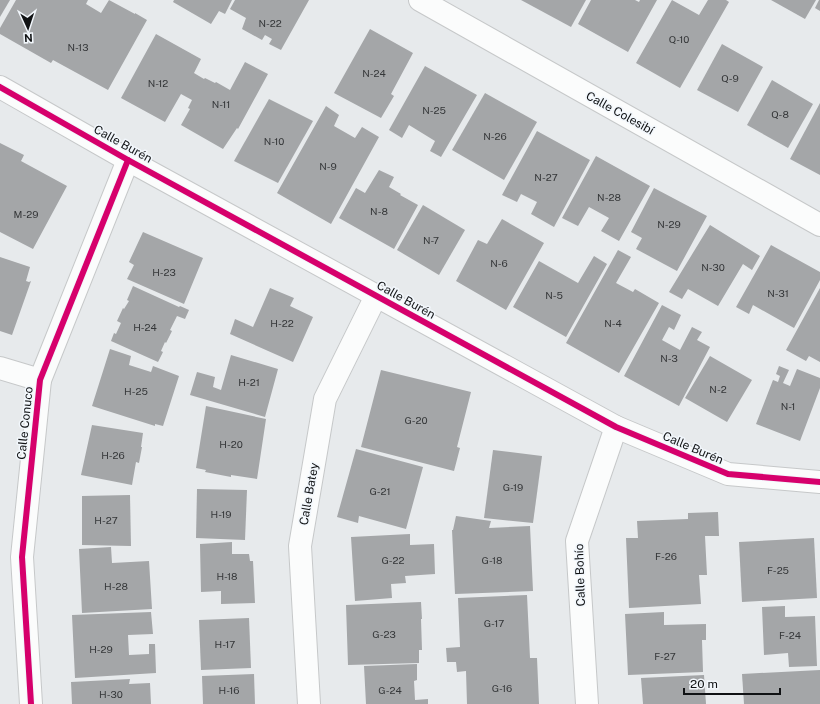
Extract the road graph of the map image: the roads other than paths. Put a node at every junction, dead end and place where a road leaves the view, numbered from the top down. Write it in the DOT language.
graph roads {
  1 [pos="420,0"];
  2 [pos="0,87"];
  3 [pos="128,160"];
  4 [pos="820,225"];
  5 [pos="376,296"];
  6 [pos="0,368"];
  7 [pos="40,380"];
  8 [pos="616,427"];
  9 [pos="820,482"];
  10 [pos="31,704"];
  11 [pos="309,704"];
  12 [pos="587,704"];
  1 -- 4 [label="street, Calle Colesibí"];
  2 -- 3 [label="street, Calle Burén"];
  3 -- 5 [label="street, Calle Burén"];
  3 -- 7 [label="street, Calle Conuco"];
  5 -- 8 [label="street, Calle Burén"];
  5 -- 11 [label="street, Calle Batey"];
  6 -- 7 [label="street"];
  7 -- 10 [label="street, Calle Conuco"];
  8 -- 9 [label="street, Calle Burén"];
  8 -- 12 [label="street, Calle Bohío"];
}
